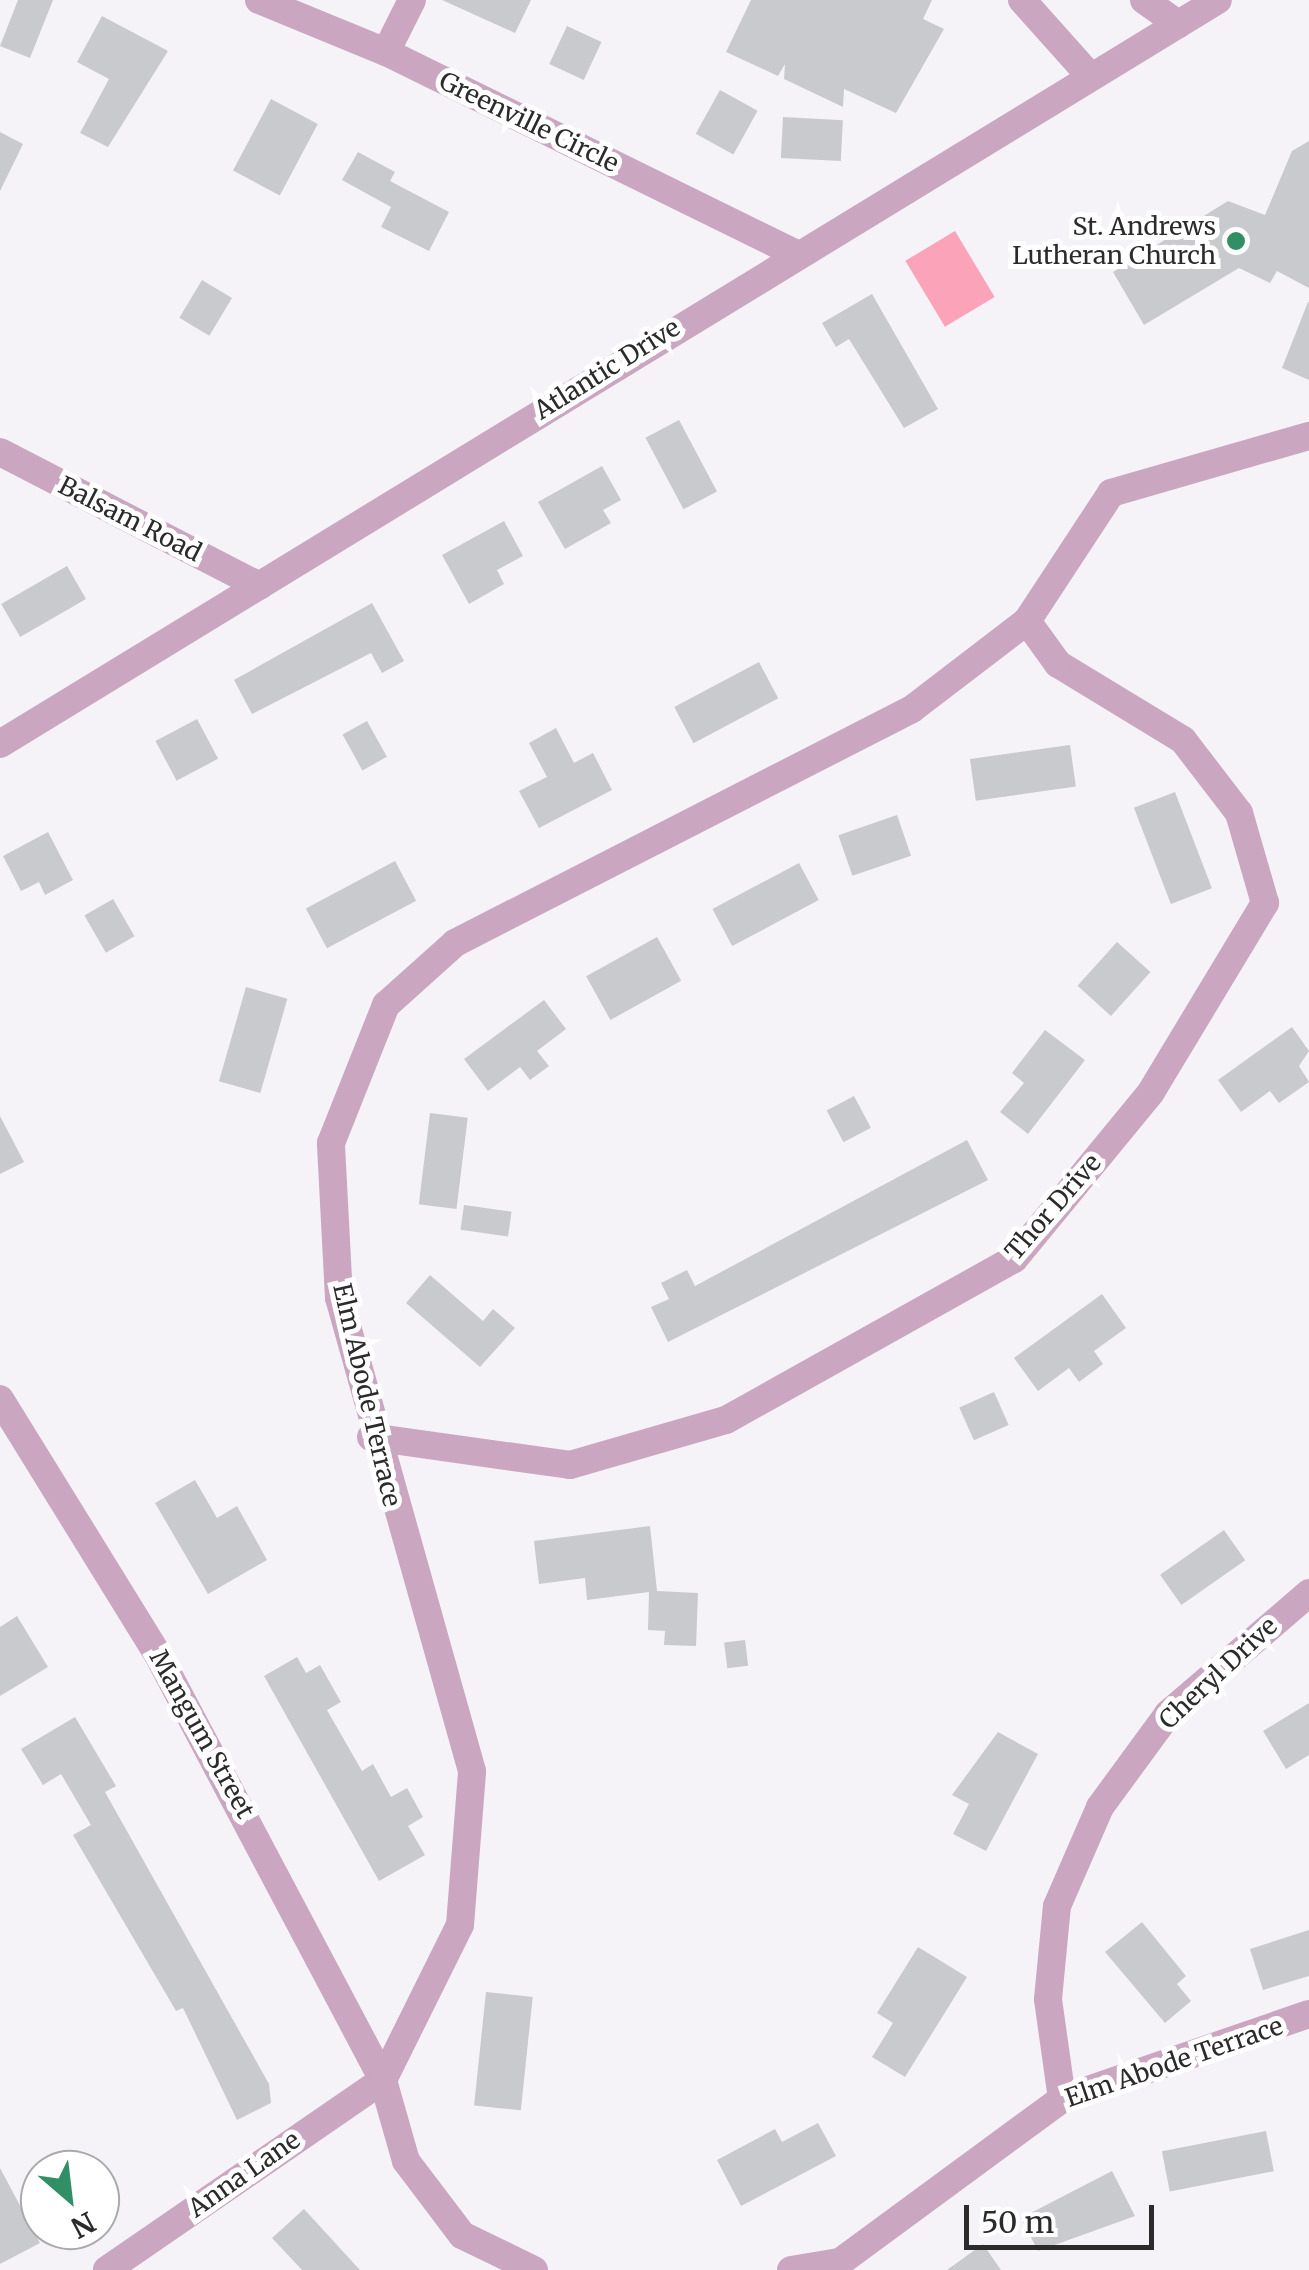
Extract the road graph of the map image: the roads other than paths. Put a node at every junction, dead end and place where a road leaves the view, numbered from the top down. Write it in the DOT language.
graph roads {
  1 [pos="259,0"];
  2 [pos="412,0"];
  3 [pos="1022,0"];
  4 [pos="1144,0"];
  5 [pos="1218,0"];
  6 [pos="1178,24"];
  7 [pos="386,52"];
  8 [pos="1090,76"];
  9 [pos="794,252"];
  10 [pos="1309,436"];
  11 [pos="0,452"];
  12 [pos="260,586"];
  13 [pos="1027,622"];
  14 [pos="0,744"];
  15 [pos="0,1399"];
  16 [pos="371,1437"];
  17 [pos="1309,1593"];
  18 [pos="1309,2014"];
  19 [pos="383,2080"];
  20 [pos="1062,2099"];
  21 [pos="840,2266"];
  22 [pos="107,2270"];
  23 [pos="534,2270"];
  24 [pos="791,2270"];
  1 -- 7 [label="street, Greenville Circle"];
  2 -- 7 [label="street"];
  3 -- 8 [label="street"];
  4 -- 6 [label="street"];
  5 -- 6 [label="street, Atlantic Drive"];
  6 -- 8 [label="street, Atlantic Drive"];
  7 -- 9 [label="street, Greenville Circle"];
  8 -- 9 [label="street, Atlantic Drive"];
  9 -- 12 [label="street, Atlantic Drive"];
  10 -- 13 [label="street, Elm Abode Terrace"];
  11 -- 12 [label="street, Balsam Road"];
  12 -- 14 [label="street, Atlantic Drive"];
  13 -- 16 [label="street, Elm Abode Terrace"];
  13 -- 16 [label="street, Thor Drive"];
  15 -- 19 [label="street, Mangum Street"];
  16 -- 19 [label="street, Elm Abode Terrace"];
  17 -- 20 [label="street, Cheryl Drive"];
  18 -- 20 [label="street, Elm Abode Terrace"];
  19 -- 22 [label="street, Anna Lane"];
  19 -- 23 [label="street"];
  20 -- 21 [label="street, Elm Abode Terrace"];
  21 -- 24 [label="street, Elm Abode Terrace"];
}
